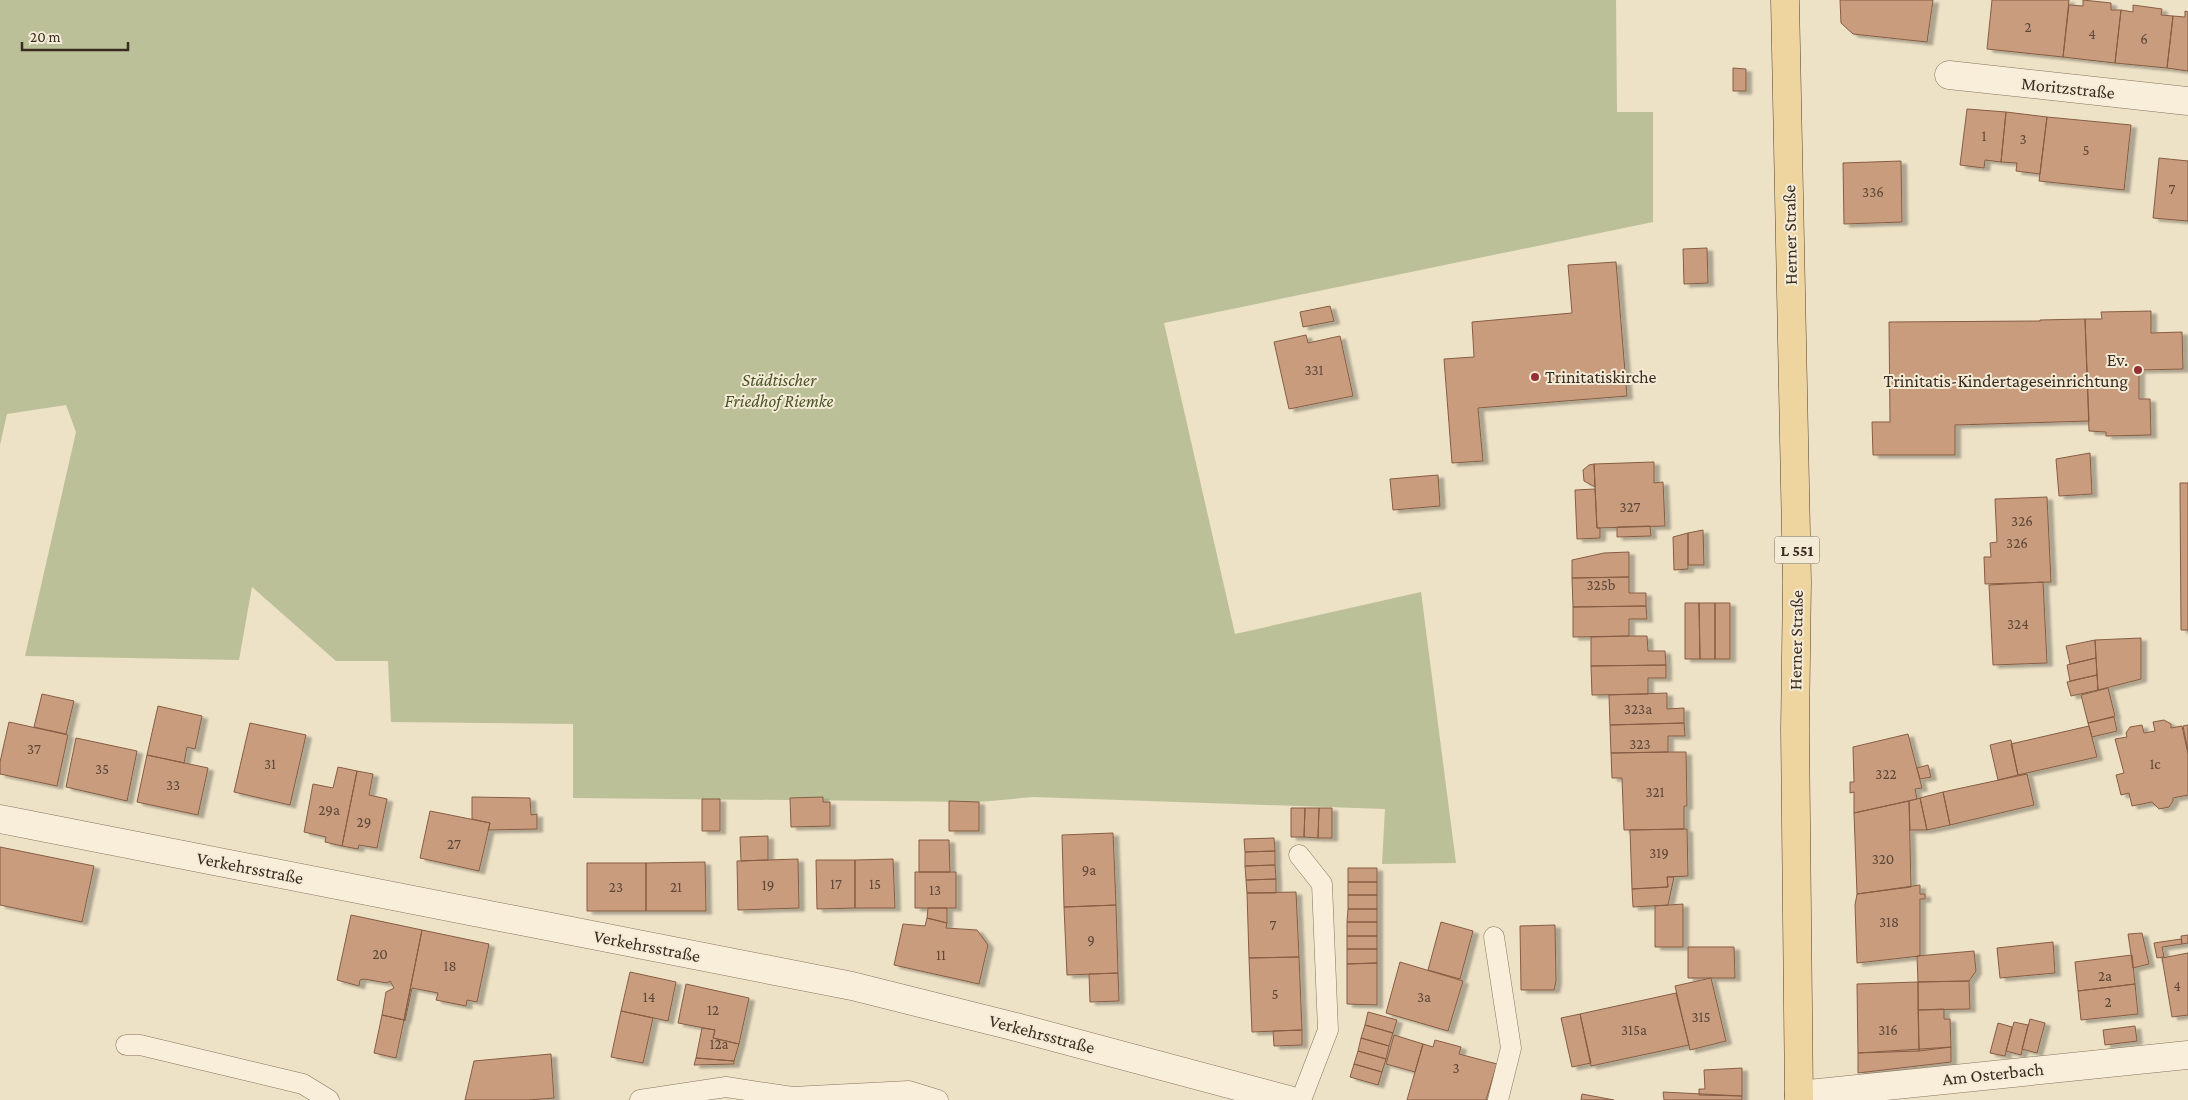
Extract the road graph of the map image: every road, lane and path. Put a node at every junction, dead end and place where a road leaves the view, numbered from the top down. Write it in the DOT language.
graph roads {
  1 [pos="1785,0"];
  2 [pos="1949,76"];
  3 [pos="2188,101"];
  4 [pos="0,819"];
  5 [pos="1299,855"];
  6 [pos="1494,937"];
  7 [pos="126,1044"];
  8 [pos="2188,1055"];
  9 [pos="1799,1097"];
  10 [pos="329,1100"];
  11 [pos="640,1100"];
  12 [pos="938,1100"];
  13 [pos="1289,1100"];
  14 [pos="1301,1100"];
  15 [pos="1498,1100"];
  1 -- 9 [label="main road, Herner Straße / L 551"];
  2 -- 3 [label="street, Moritzstraße"];
  4 -- 13 [label="street, Verkehrsstraße"];
  5 -- 14 [label="lane"];
  6 -- 15 [label="lane"];
  7 -- 10 [label="lane"];
  8 -- 9 [label="street, Am Osterbach"];
  11 -- 12 [label="lane"];
}
